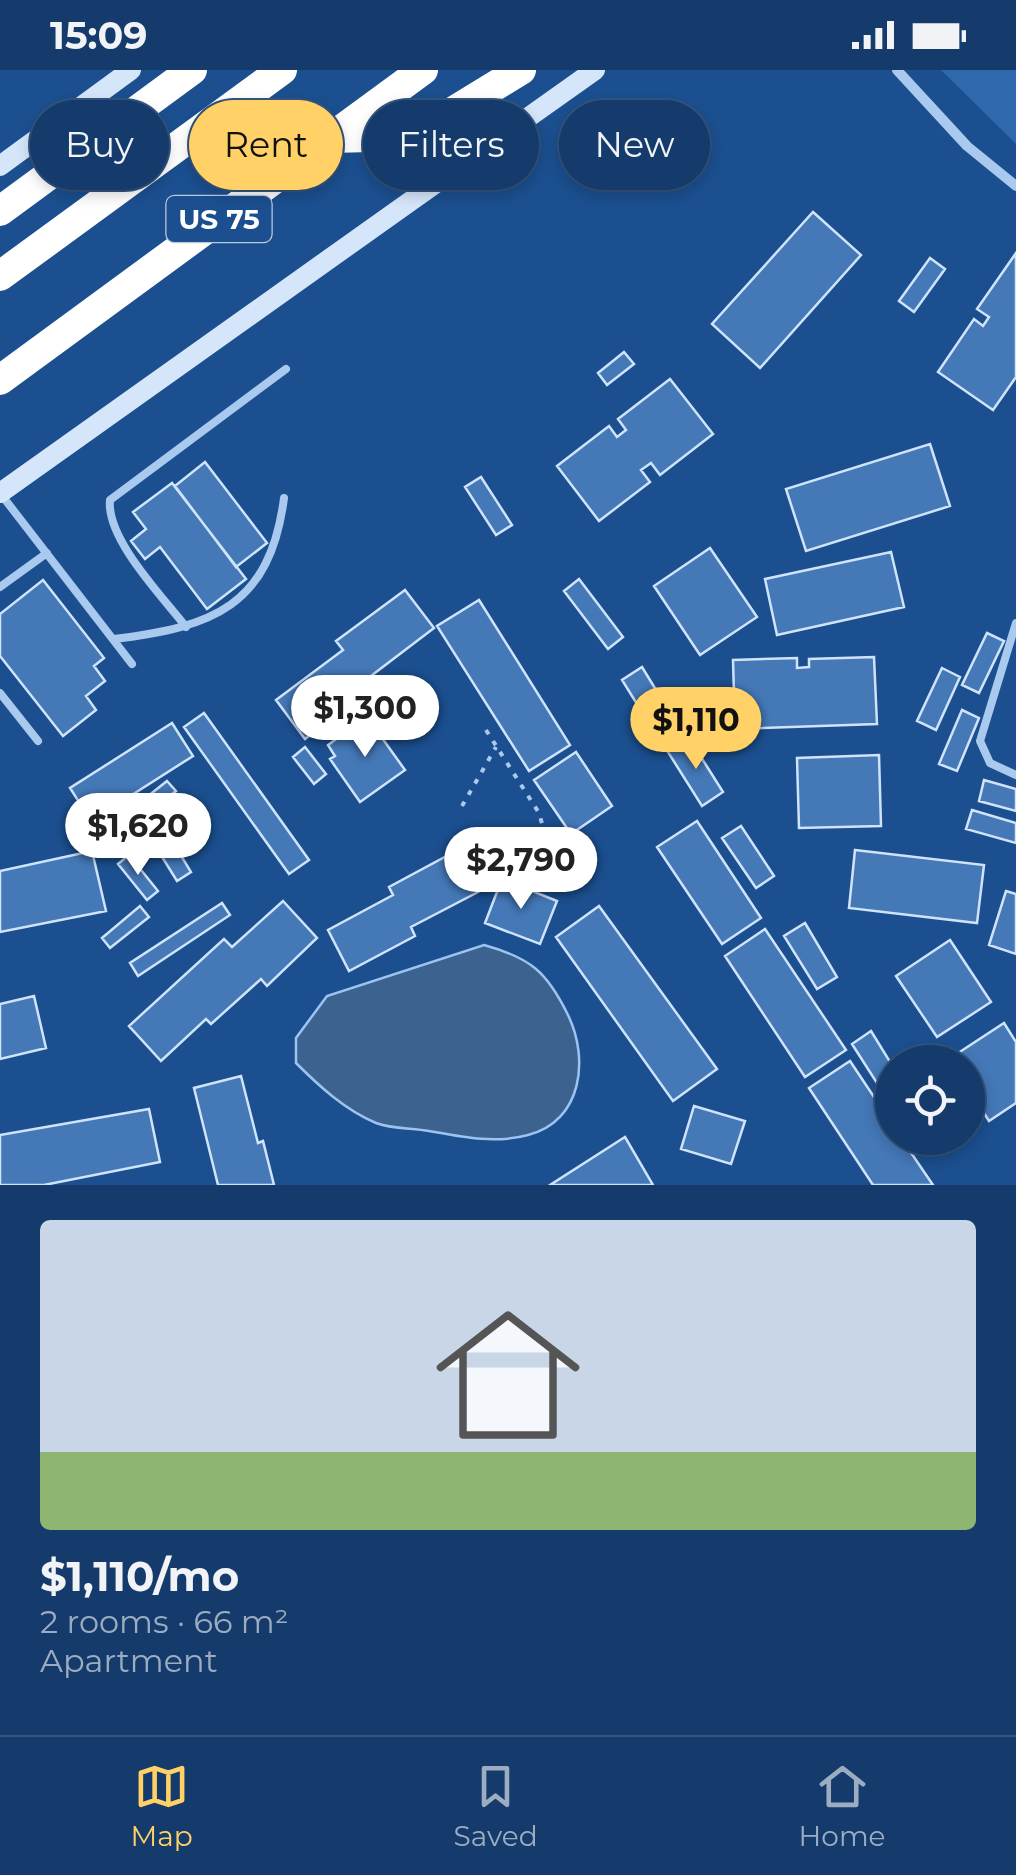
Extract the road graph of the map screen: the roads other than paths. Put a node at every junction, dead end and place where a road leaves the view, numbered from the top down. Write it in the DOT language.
graph roads {
  1 [pos="192,70"];
  2 [pos="282,70"];
  3 [pos="424,70"];
  4 [pos="521,70"];
  5 [pos="595,70"];
  6 [pos="897,70"];
  7 [pos="125,72"];
  8 [pos="343,129"];
  9 [pos="343,138"];
  10 [pos="0,166"];
  11 [pos="1016,186"];
  12 [pos="259,190"];
  13 [pos="0,211"];
  14 [pos="0,276"];
  15 [pos="286,370"];
  16 [pos="0,380"];
  17 [pos="0,493"];
  18 [pos="284,498"];
  19 [pos="47,553"];
  20 [pos="0,587"];
  21 [pos="1016,624"];
  22 [pos="186,627"];
  23 [pos="114,640"];
  24 [pos="132,664"];
  25 [pos="0,693"];
  26 [pos="38,741"];
  27 [pos="1016,775"];
  1 -- 13 [label="highway"];
  2 -- 14 [label="highway, US 75"];
  3 -- 8 [label="highway, US 75"];
  4 -- 9 [label="highway"];
  5 -- 17 [label="main road"];
  6 -- 11 [label="street"];
  7 -- 10 [label="main road"];
  12 -- 16 [label="highway, US 75"];
  15 -- 22 [label="lane"];
  17 -- 19 [label="lane"];
  18 -- 22 [label="lane"];
  19 -- 20 [label="lane"];
  19 -- 23 [label="lane"];
  21 -- 27 [label="lane"];
  22 -- 23 [label="lane"];
  23 -- 24 [label="lane"];
  25 -- 26 [label="lane"];
}
